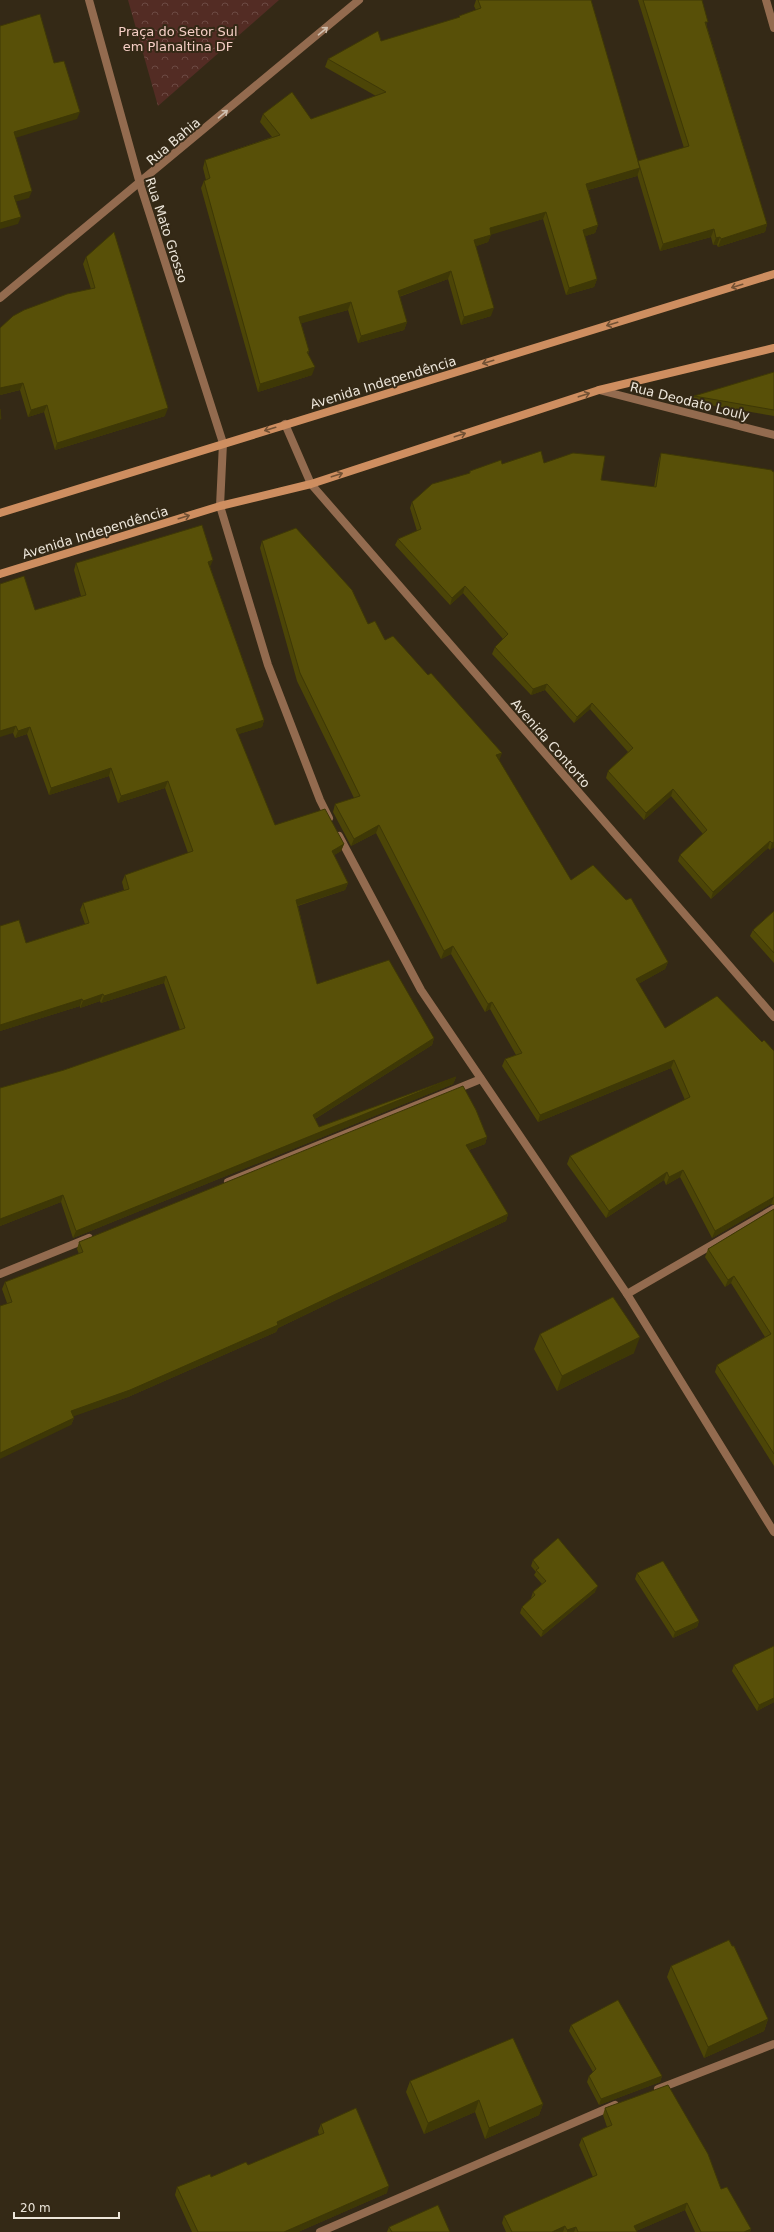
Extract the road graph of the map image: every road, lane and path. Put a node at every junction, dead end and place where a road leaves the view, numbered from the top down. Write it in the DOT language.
graph roads {
  1 [pos="89,0"];
  2 [pos="359,0"];
  3 [pos="766,0"];
  4 [pos="774,28"];
  5 [pos="140,184"];
  6 [pos="774,274"];
  7 [pos="0,298"];
  8 [pos="774,348"];
  9 [pos="599,390"];
  10 [pos="285,424"];
  11 [pos="774,434"];
  12 [pos="223,443"];
  13 [pos="311,484"];
  14 [pos="220,506"];
  15 [pos="0,513"];
  16 [pos="0,574"];
  17 [pos="774,1017"];
  18 [pos="481,1078"];
  19 [pos="222,1184"];
  20 [pos="774,1209"];
  21 [pos="96,1235"];
  22 [pos="0,1274"];
  23 [pos="627,1294"];
  24 [pos="774,1532"];
  25 [pos="774,2044"];
  26 [pos="647,2093"];
  27 [pos="625,2101"];
  28 [pos="320,2232"];
  1 -- 5 [label="street, Rua Mato Grosso"];
  5 -- 2 [label="street, Rua Bahia, one-way"];
  3 -- 4 [label="street"];
  5 -- 7 [label="street, Rua Bahia"];
  5 -- 12 [label="street, Rua Mato Grosso"];
  6 -- 10 [label="street, Avenida Independência, one-way"];
  8 -- 9 [label="street, Avenida Independência"];
  9 -- 11 [label="street, Rua Deodato Louly"];
  13 -- 9 [label="street, Avenida Independência, one-way"];
  10 -- 12 [label="street, Avenida Independência, one-way"];
  10 -- 13 [label="street, Avenida Contorto"];
  12 -- 14 [label="street"];
  12 -- 15 [label="street, Avenida Independência"];
  13 -- 14 [label="street, Avenida Independência"];
  13 -- 17 [label="street, Avenida Contorto"];
  16 -- 14 [label="street, Avenida Independência, one-way"];
  14 -- 18 [label="street"];
  18 -- 19 [label="street"];
  18 -- 23 [label="street"];
  20 -- 23 [label="street"];
  21 -- 22 [label="street"];
  23 -- 24 [label="street"];
  25 -- 26 [label="street"];
  27 -- 28 [label="street"];
}
